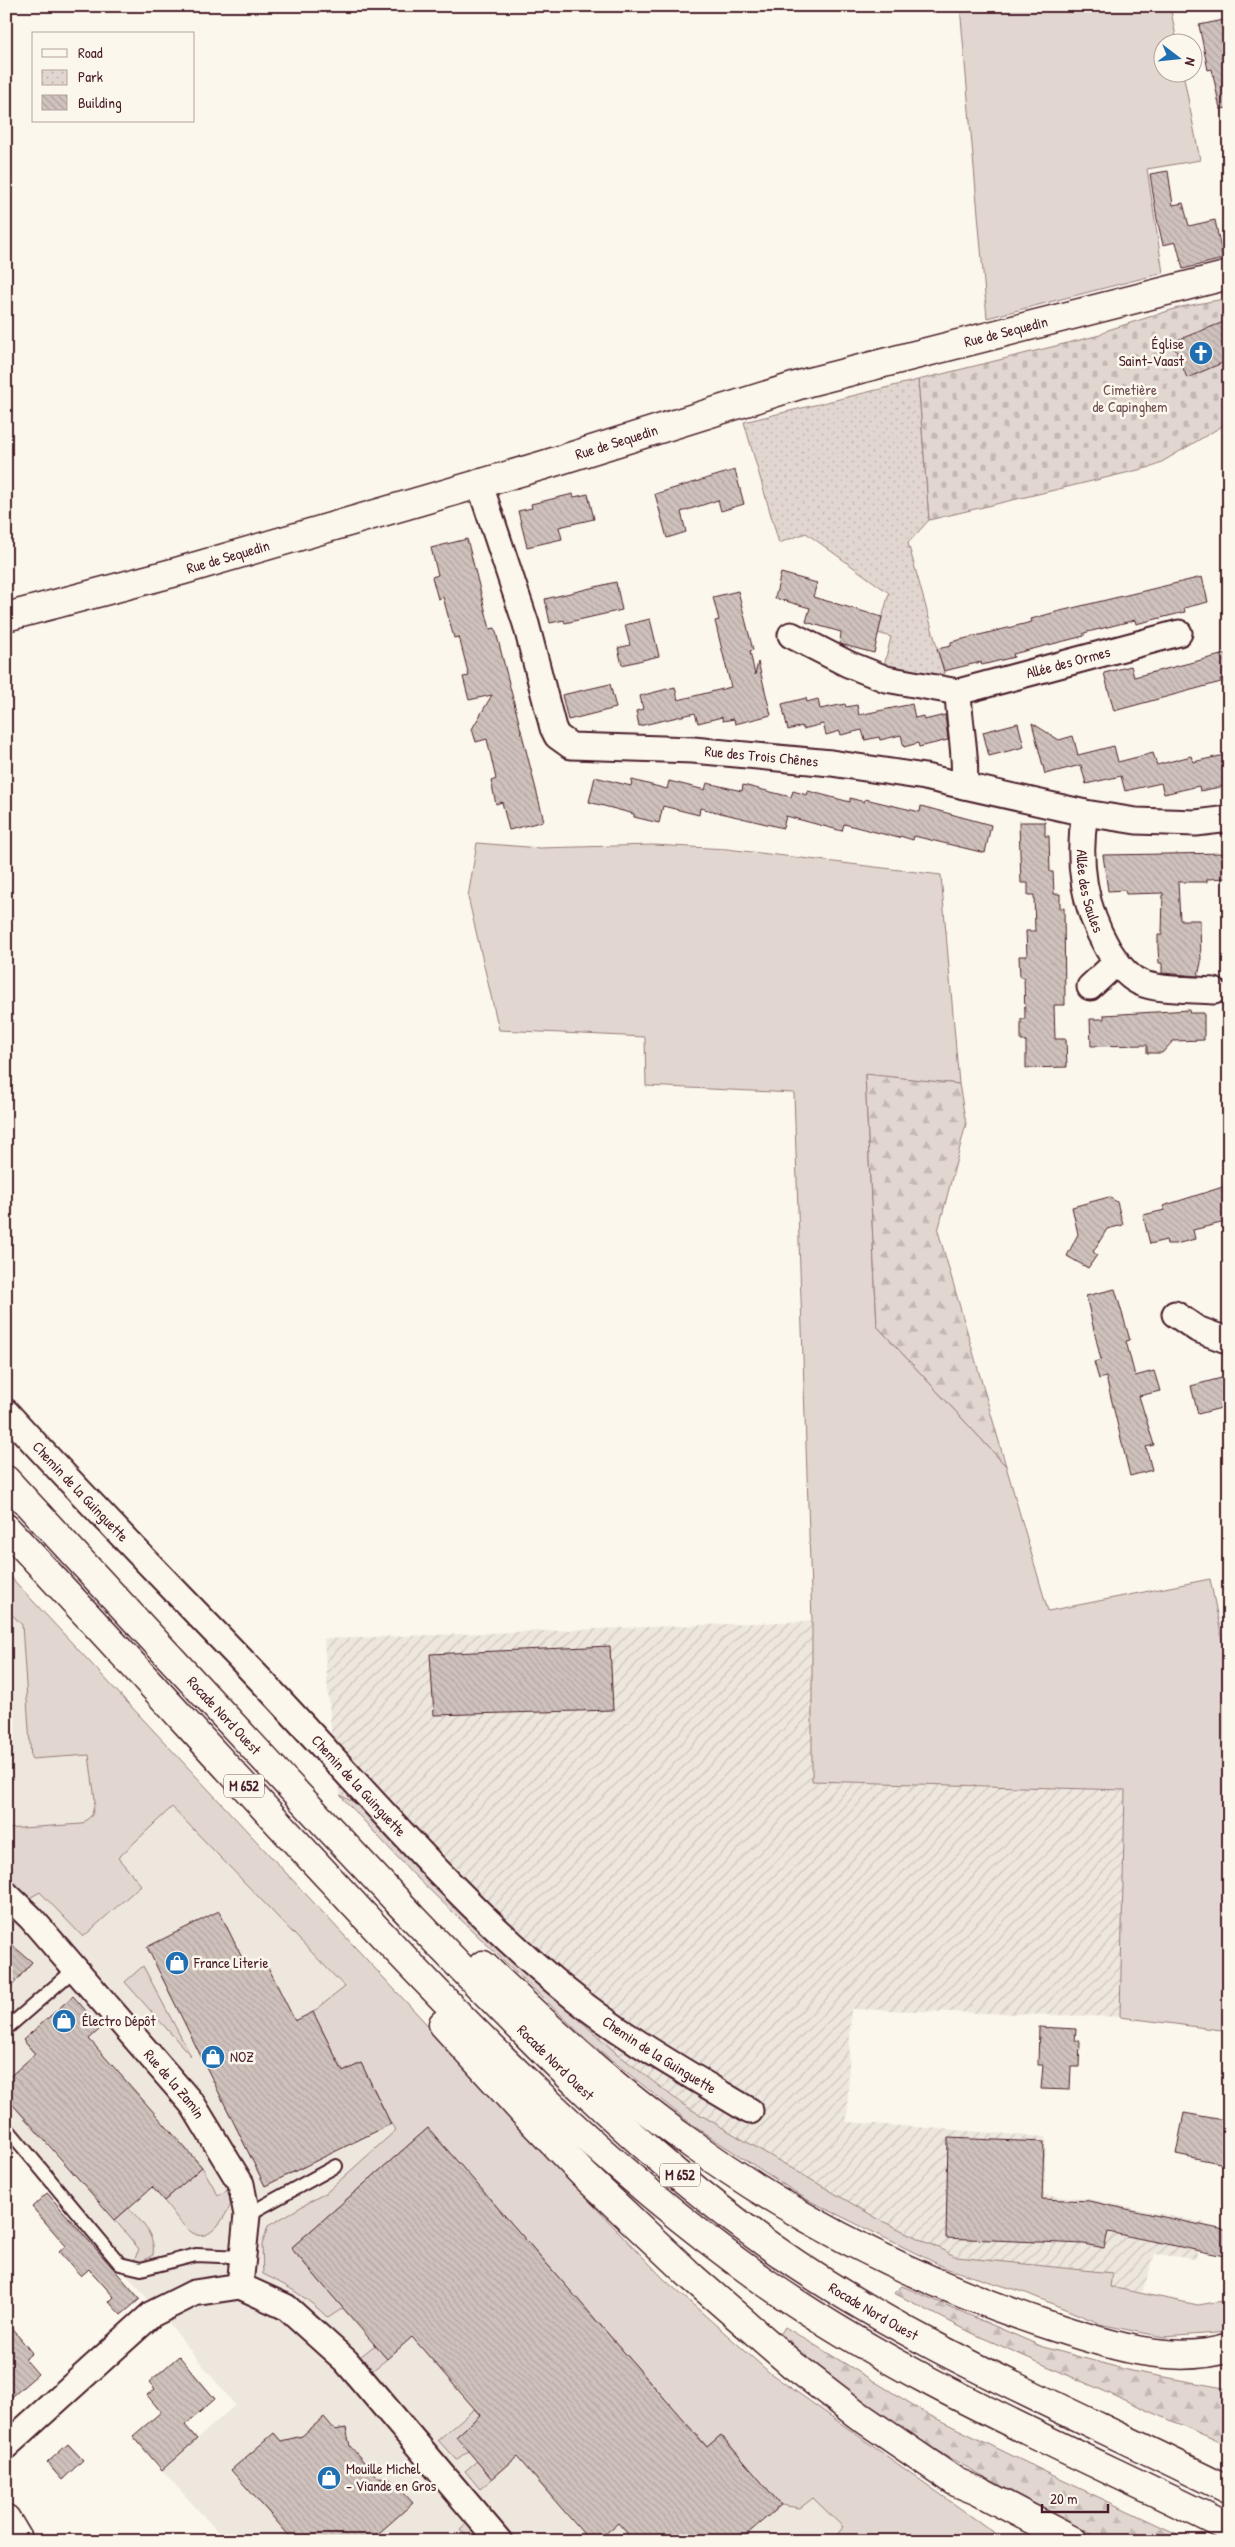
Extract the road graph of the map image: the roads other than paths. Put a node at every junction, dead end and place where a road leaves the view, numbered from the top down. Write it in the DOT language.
graph roads {
  1 [pos="1229,275"];
  2 [pos="479,482"];
  3 [pos="6,617"];
  4 [pos="1179,633"];
  5 [pos="791,635"];
  6 [pos="958,692"];
  7 [pos="964,786"];
  8 [pos="1085,813"];
  9 [pos="1229,819"];
  10 [pos="1117,962"];
  11 [pos="1090,987"];
  12 [pos="1214,991"];
  13 [pos="1175,1314"];
  14 [pos="1229,1341"];
  15 [pos="6,1412"];
  16 [pos="6,1480"];
  17 [pos="6,1528"];
  18 [pos="272,1768"];
  19 [pos="6,1894"];
  20 [pos="381,1934"];
  21 [pos="75,1969"];
  22 [pos="6,2029"];
  23 [pos="750,2111"];
  24 [pos="6,2127"];
  25 [pos="336,2166"];
  26 [pos="247,2215"];
  27 [pos="243,2257"];
  28 [pos="240,2286"];
  29 [pos="1229,2348"];
  30 [pos="6,2446"];
  31 [pos="1185,2458"];
  32 [pos="1229,2469"];
  33 [pos="956,2482"];
  34 [pos="1229,2490"];
  35 [pos="6,2519"];
  36 [pos="1229,2528"];
  37 [pos="19,2541"];
  38 [pos="499,2541"];
  39 [pos="1033,2541"];
  40 [pos="1073,2541"];
  1 -- 2 [label="main road, Rue de Sequedin"];
  2 -- 3 [label="main road, Rue de Sequedin"];
  2 -- 7 [label="street, Rue des Trois Chênes"];
  4 -- 6 [label="street, Allée des Ormes"];
  5 -- 6 [label="street, Allée des Ormes"];
  6 -- 7 [label="street"];
  7 -- 8 [label="street, Rue des Trois Chênes"];
  8 -- 9 [label="street, Rue des Trois Chênes"];
  8 -- 10 [label="street, Allée des Saules"];
  10 -- 11 [label="street"];
  10 -- 12 [label="street, Allée des Saules"];
  13 -- 14 [label="street"];
  15 -- 23 [label="street, Chemin de la Guinguette"];
  16 -- 18 [label="main road, Rocade Nord Ouest / M 652"];
  17 -- 20 [label="main road, M 652"];
  18 -- 29 [label="main road"];
  18 -- 31 [label="main road, Rocade Nord Ouest / M 652"];
  19 -- 21 [label="street, Rue de la Zamin"];
  20 -- 33 [label="main road"];
  20 -- 36 [label="main road, M 652"];
  21 -- 22 [label="lane"];
  21 -- 26 [label="street, Rue de la Zamin"];
  24 -- 27 [label="lane"];
  25 -- 26 [label="lane"];
  26 -- 27 [label="street, Rue de la Zamin"];
  27 -- 28 [label="street, Rue de la Zamin"];
  28 -- 30 [label="street"];
  28 -- 38 [label="street"];
  31 -- 32 [label="main road"];
  31 -- 34 [label="main road, Rocade Nord Ouest / M 652"];
  33 -- 39 [label="main road"];
  33 -- 40 [label="main road"];
  35 -- 37 [label="main road"];
}
